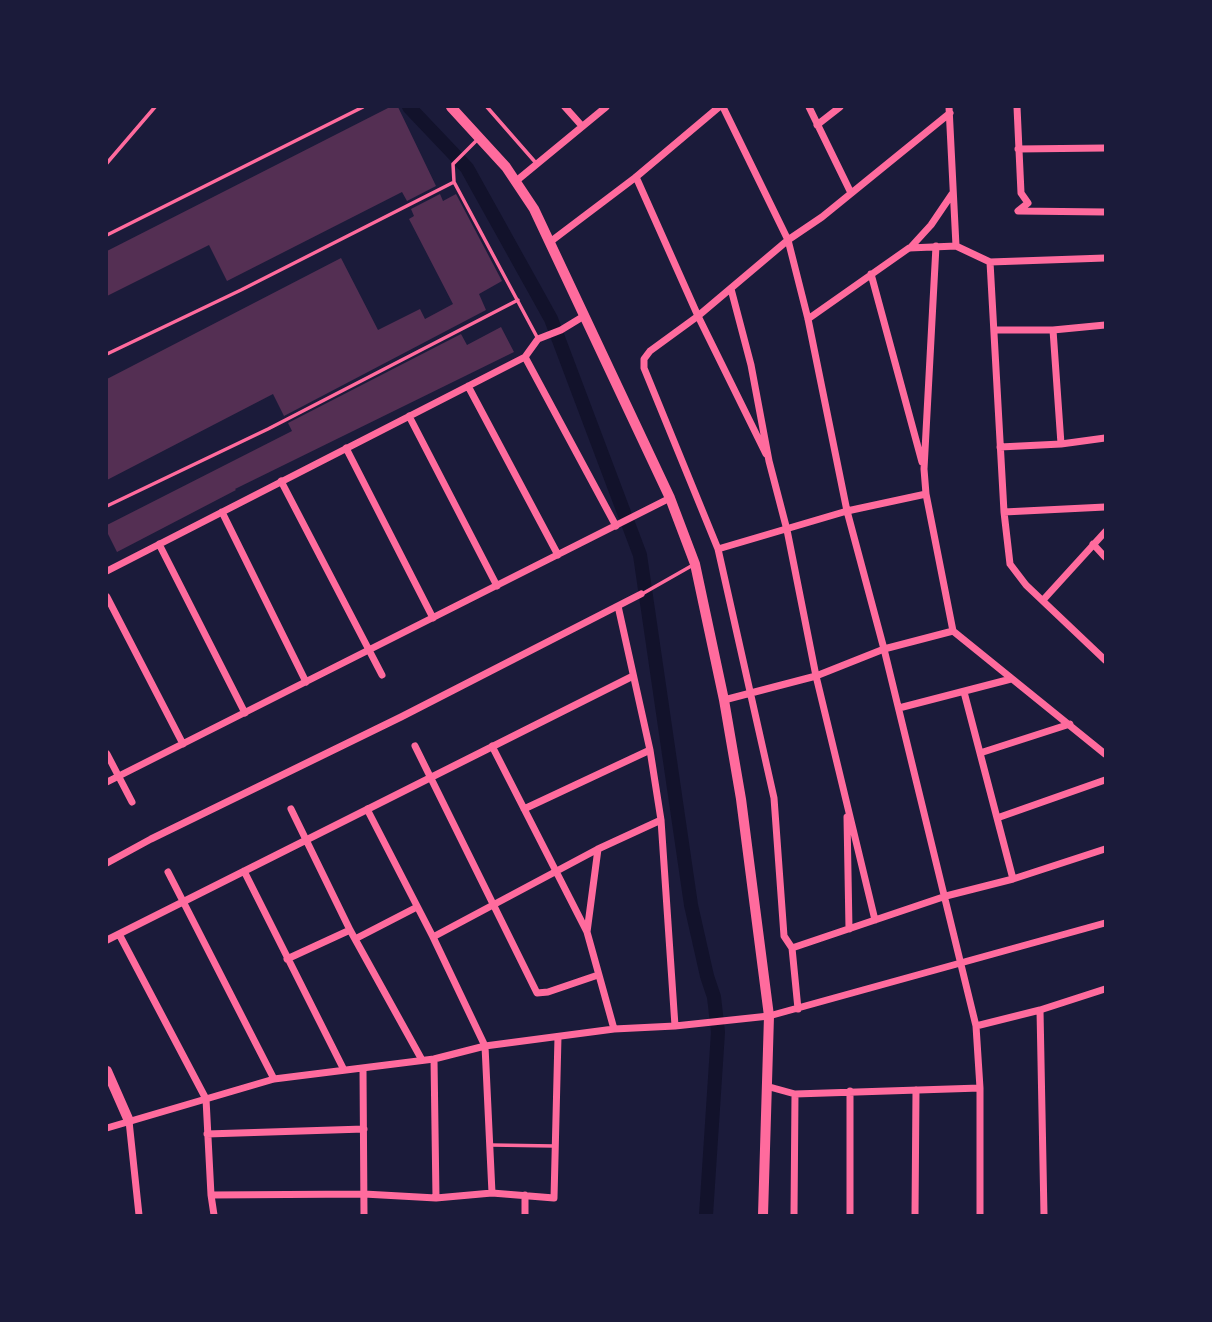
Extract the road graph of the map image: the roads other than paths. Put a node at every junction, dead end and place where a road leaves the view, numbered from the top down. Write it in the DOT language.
graph roads {
  1 [pos="155,107"];
  2 [pos="363,107"];
  3 [pos="451,107"];
  4 [pos="487,107"];
  5 [pos="565,107"];
  6 [pos="606,107"];
  7 [pos="721,107"];
  8 [pos="808,107"];
  9 [pos="840,107"];
  10 [pos="1017,107"];
  11 [pos="950,110"];
  12 [pos="817,125"];
  13 [pos="582,126"];
  14 [pos="479,138"];
  15 [pos="1018,149"];
  16 [pos="1105,149"];
  17 [pos="107,163"];
  18 [pos="537,164"];
  19 [pos="636,177"];
  20 [pos="454,181"];
  21 [pos="515,183"];
  22 [pos="851,193"];
  23 [pos="953,194"];
  24 [pos="1105,212"];
  25 [pos="107,235"];
  26 [pos="788,240"];
  27 [pos="550,242"];
  28 [pos="936,246"];
  29 [pos="956,246"];
  30 [pos="909,248"];
  31 [pos="1105,258"];
  32 [pos="990,262"];
  33 [pos="871,274"];
  34 [pos="731,289"];
  35 [pos="518,300"];
  36 [pos="584,316"];
  37 [pos="698,316"];
  38 [pos="808,319"];
  39 [pos="1105,325"];
  40 [pos="994,330"];
  41 [pos="1053,330"];
  42 [pos="538,339"];
  43 [pos="107,354"];
  44 [pos="525,357"];
  45 [pos="468,386"];
  46 [pos="409,416"];
  47 [pos="1105,438"];
  48 [pos="1060,444"];
  49 [pos="1000,447"];
  50 [pos="346,448"];
  51 [pos="769,461"];
  52 [pos="924,469"];
  53 [pos="281,481"];
  54 [pos="926,494"];
  55 [pos="670,498"];
  56 [pos="107,506"];
  57 [pos="1105,507"];
  58 [pos="847,511"];
  59 [pos="222,512"];
  60 [pos="1004,512"];
  61 [pos="618,525"];
  62 [pos="787,530"];
  63 [pos="1105,532"];
  64 [pos="159,544"];
  65 [pos="1093,544"];
  66 [pos="718,549"];
  67 [pos="558,555"];
  68 [pos="1105,557"];
  69 [pos="695,564"];
  70 [pos="107,571"];
  71 [pos="497,586"];
  72 [pos="641,594"];
  73 [pos="107,597"];
  74 [pos="1044,599"];
  75 [pos="618,606"];
  76 [pos="433,618"];
  77 [pos="953,631"];
  78 [pos="884,649"];
  79 [pos="370,650"];
  80 [pos="1105,660"];
  81 [pos="382,675"];
  82 [pos="633,676"];
  83 [pos="816,676"];
  84 [pos="1011,679"];
  85 [pos="306,682"];
  86 [pos="964,692"];
  87 [pos="751,695"];
  88 [pos="724,700"];
  89 [pos="899,708"];
  90 [pos="244,713"];
  91 [pos="1070,724"];
  92 [pos="183,744"];
  93 [pos="415,746"];
  94 [pos="492,746"];
  95 [pos="650,750"];
  96 [pos="980,753"];
  97 [pos="107,754"];
  98 [pos="1105,754"];
  99 [pos="118,776"];
  100 [pos="431,777"];
  101 [pos="1105,780"];
  102 [pos="107,782"];
  103 [pos="847,801"];
  104 [pos="132,802"];
  105 [pos="291,809"];
  106 [pos="524,809"];
  107 [pos="367,810"];
  108 [pos="997,818"];
  109 [pos="661,820"];
  110 [pos="306,840"];
  111 [pos="598,849"];
  112 [pos="1105,849"];
  113 [pos="107,863"];
  114 [pos="244,871"];
  115 [pos="168,872"];
  116 [pos="556,872"];
  117 [pos="1013,879"];
  118 [pos="946,896"];
  119 [pos="184,901"];
  120 [pos="493,905"];
  121 [pos="417,907"];
  122 [pos="876,920"];
  123 [pos="1105,923"];
  124 [pos="849,929"];
  125 [pos="349,930"];
  126 [pos="587,932"];
  127 [pos="119,934"];
  128 [pos="433,937"];
  129 [pos="355,939"];
  130 [pos="107,940"];
  131 [pos="792,948"];
  132 [pos="288,960"];
  133 [pos="962,963"];
  134 [pos="598,975"];
  135 [pos="1105,989"];
  136 [pos="798,1009"];
  137 [pos="1040,1010"];
  138 [pos="769,1016"];
  139 [pos="675,1026"];
  140 [pos="976,1026"];
  141 [pos="614,1030"];
  142 [pos="558,1037"];
  143 [pos="485,1046"];
  144 [pos="434,1059"];
  145 [pos="422,1060"];
  146 [pos="363,1069"];
  147 [pos="344,1070"];
  148 [pos="107,1072"];
  149 [pos="274,1079"];
  150 [pos="766,1086"];
  151 [pos="981,1088"];
  152 [pos="916,1090"];
  153 [pos="850,1091"];
  154 [pos="795,1094"];
  155 [pos="206,1099"];
  156 [pos="130,1121"];
  157 [pos="107,1128"];
  158 [pos="364,1129"];
  159 [pos="207,1133"];
  160 [pos="490,1145"];
  161 [pos="556,1146"];
  162 [pos="492,1193"];
  163 [pos="364,1194"];
  164 [pos="211,1195"];
  165 [pos="525,1195"];
  166 [pos="436,1198"];
  167 [pos="139,1215"];
  168 [pos="214,1215"];
  169 [pos="363,1215"];
  170 [pos="525,1215"];
  171 [pos="764,1215"];
  172 [pos="794,1215"];
  173 [pos="850,1215"];
  174 [pos="915,1215"];
  175 [pos="980,1215"];
  176 [pos="1044,1215"];
  1 -- 17 [label="lane"];
  2 -- 25 [label="lane"];
  3 -- 14 [label="street"];
  4 -- 18 [label="lane"];
  5 -- 13 [label="street"];
  6 -- 13 [label="street"];
  7 -- 19 [label="street"];
  7 -- 26 [label="street"];
  8 -- 12 [label="street"];
  9 -- 12 [label="street"];
  10 -- 15 [label="street"];
  11 -- 22 [label="street"];
  11 -- 23 [label="street"];
  12 -- 22 [label="street"];
  13 -- 18 [label="street"];
  14 -- 20 [label="lane"];
  14 -- 21 [label="street"];
  15 -- 16 [label="street"];
  15 -- 24 [label="street"];
  18 -- 21 [label="street"];
  19 -- 27 [label="street"];
  19 -- 37 [label="street"];
  20 -- 35 [label="lane"];
  20 -- 43 [label="lane"];
  21 -- 27 [label="street"];
  22 -- 26 [label="street"];
  23 -- 29 [label="street"];
  23 -- 30 [label="street"];
  26 -- 34 [label="street"];
  26 -- 38 [label="street"];
  27 -- 36 [label="street"];
  28 -- 29 [label="street"];
  28 -- 30 [label="street"];
  28 -- 52 [label="street"];
  29 -- 32 [label="street"];
  30 -- 33 [label="street"];
  31 -- 32 [label="street"];
  32 -- 40 [label="street"];
  33 -- 38 [label="street"];
  33 -- 52 [label="street"];
  34 -- 37 [label="street"];
  34 -- 51 [label="street"];
  35 -- 42 [label="lane"];
  35 -- 56 [label="lane"];
  36 -- 42 [label="street"];
  36 -- 55 [label="street"];
  37 -- 51 [label="street"];
  37 -- 66 [label="street"];
  38 -- 58 [label="street"];
  39 -- 41 [label="street"];
  40 -- 41 [label="street"];
  40 -- 49 [label="street"];
  41 -- 48 [label="street"];
  42 -- 44 [label="street"];
  44 -- 45 [label="street"];
  44 -- 61 [label="street"];
  45 -- 46 [label="street"];
  45 -- 67 [label="street"];
  46 -- 50 [label="street"];
  46 -- 71 [label="street"];
  47 -- 48 [label="street"];
  48 -- 49 [label="street"];
  49 -- 60 [label="street"];
  50 -- 53 [label="street"];
  50 -- 76 [label="street"];
  51 -- 62 [label="street"];
  52 -- 54 [label="street"];
  53 -- 59 [label="street"];
  53 -- 79 [label="street"];
  54 -- 58 [label="street"];
  54 -- 77 [label="street"];
  55 -- 61 [label="street"];
  55 -- 69 [label="street"];
  57 -- 60 [label="street"];
  58 -- 62 [label="street"];
  58 -- 78 [label="street"];
  59 -- 64 [label="street"];
  59 -- 85 [label="street"];
  60 -- 74 [label="street"];
  61 -- 67 [label="street"];
  62 -- 66 [label="street"];
  62 -- 83 [label="street"];
  63 -- 65 [label="street"];
  64 -- 70 [label="street"];
  64 -- 90 [label="street"];
  65 -- 68 [label="street"];
  65 -- 74 [label="street"];
  66 -- 87 [label="street"];
  67 -- 71 [label="street"];
  69 -- 72 [label="lane"];
  69 -- 88 [label="street"];
  71 -- 76 [label="street"];
  72 -- 75 [label="street"];
  73 -- 92 [label="street"];
  74 -- 80 [label="street"];
  75 -- 82 [label="street"];
  75 -- 113 [label="street"];
  76 -- 79 [label="street"];
  77 -- 78 [label="street"];
  77 -- 84 [label="street"];
  78 -- 83 [label="street"];
  78 -- 89 [label="street"];
  79 -- 81 [label="street"];
  79 -- 85 [label="street"];
  82 -- 94 [label="street"];
  82 -- 95 [label="street"];
  83 -- 87 [label="street"];
  83 -- 103 [label="street"];
  84 -- 86 [label="street"];
  84 -- 91 [label="street"];
  85 -- 90 [label="street"];
  86 -- 89 [label="street"];
  86 -- 96 [label="street"];
  87 -- 88 [label="street"];
  87 -- 131 [label="street"];
  88 -- 138 [label="street"];
  89 -- 118 [label="street"];
  90 -- 92 [label="street"];
  91 -- 96 [label="street"];
  91 -- 98 [label="street"];
  92 -- 99 [label="street"];
  93 -- 100 [label="street"];
  94 -- 100 [label="street"];
  94 -- 106 [label="street"];
  95 -- 106 [label="street"];
  95 -- 109 [label="street"];
  96 -- 108 [label="street"];
  97 -- 99 [label="street"];
  99 -- 102 [label="street"];
  99 -- 104 [label="street"];
  100 -- 107 [label="street"];
  100 -- 120 [label="street"];
  101 -- 108 [label="street"];
  103 -- 122 [label="street"];
  103 -- 124 [label="street"];
  105 -- 110 [label="street"];
  106 -- 116 [label="street"];
  107 -- 110 [label="street"];
  107 -- 121 [label="street"];
  108 -- 117 [label="street"];
  109 -- 111 [label="street"];
  109 -- 139 [label="street"];
  110 -- 114 [label="street"];
  110 -- 125 [label="street"];
  111 -- 116 [label="street"];
  111 -- 126 [label="street"];
  112 -- 117 [label="street"];
  114 -- 119 [label="street"];
  114 -- 132 [label="street"];
  115 -- 119 [label="street"];
  116 -- 120 [label="street"];
  116 -- 126 [label="street"];
  117 -- 118 [label="street"];
  118 -- 122 [label="street"];
  118 -- 133 [label="street"];
  119 -- 127 [label="street"];
  119 -- 149 [label="street"];
  120 -- 128 [label="street"];
  120 -- 134 [label="street"];
  121 -- 128 [label="street"];
  121 -- 129 [label="street"];
  122 -- 124 [label="street"];
  123 -- 133 [label="street"];
  124 -- 131 [label="street"];
  125 -- 129 [label="street"];
  125 -- 132 [label="street"];
  126 -- 134 [label="street"];
  127 -- 130 [label="street"];
  127 -- 155 [label="street"];
  128 -- 143 [label="street"];
  129 -- 145 [label="street"];
  131 -- 136 [label="street"];
  132 -- 147 [label="street"];
  133 -- 136 [label="street"];
  133 -- 140 [label="street"];
  134 -- 141 [label="street"];
  135 -- 137 [label="street"];
  136 -- 138 [label="street"];
  137 -- 140 [label="street"];
  137 -- 176 [label="street"];
  138 -- 139 [label="street"];
  138 -- 150 [label="street"];
  139 -- 141 [label="street"];
  140 -- 151 [label="street"];
  141 -- 142 [label="street"];
  142 -- 143 [label="street"];
  142 -- 161 [label="street"];
  143 -- 144 [label="street"];
  143 -- 160 [label="street"];
  144 -- 145 [label="street"];
  144 -- 166 [label="street"];
  145 -- 146 [label="street"];
  146 -- 147 [label="street"];
  146 -- 158 [label="street"];
  147 -- 149 [label="street"];
  148 -- 156 [label="street"];
  149 -- 155 [label="street"];
  150 -- 154 [label="street"];
  150 -- 171 [label="street"];
  151 -- 152 [label="street"];
  151 -- 175 [label="street"];
  152 -- 153 [label="street"];
  152 -- 174 [label="street"];
  153 -- 154 [label="street"];
  153 -- 173 [label="street"];
  154 -- 172 [label="street"];
  155 -- 156 [label="street"];
  155 -- 159 [label="street"];
  156 -- 157 [label="street"];
  156 -- 167 [label="street"];
  158 -- 159 [label="street"];
  158 -- 163 [label="street"];
  159 -- 164 [label="street"];
  160 -- 161 [label="lane"];
  160 -- 162 [label="street"];
  161 -- 165 [label="street"];
  162 -- 165 [label="street"];
  162 -- 166 [label="street"];
  163 -- 164 [label="street"];
  163 -- 166 [label="street"];
  163 -- 169 [label="street"];
  164 -- 168 [label="street"];
  165 -- 170 [label="street"];
}
